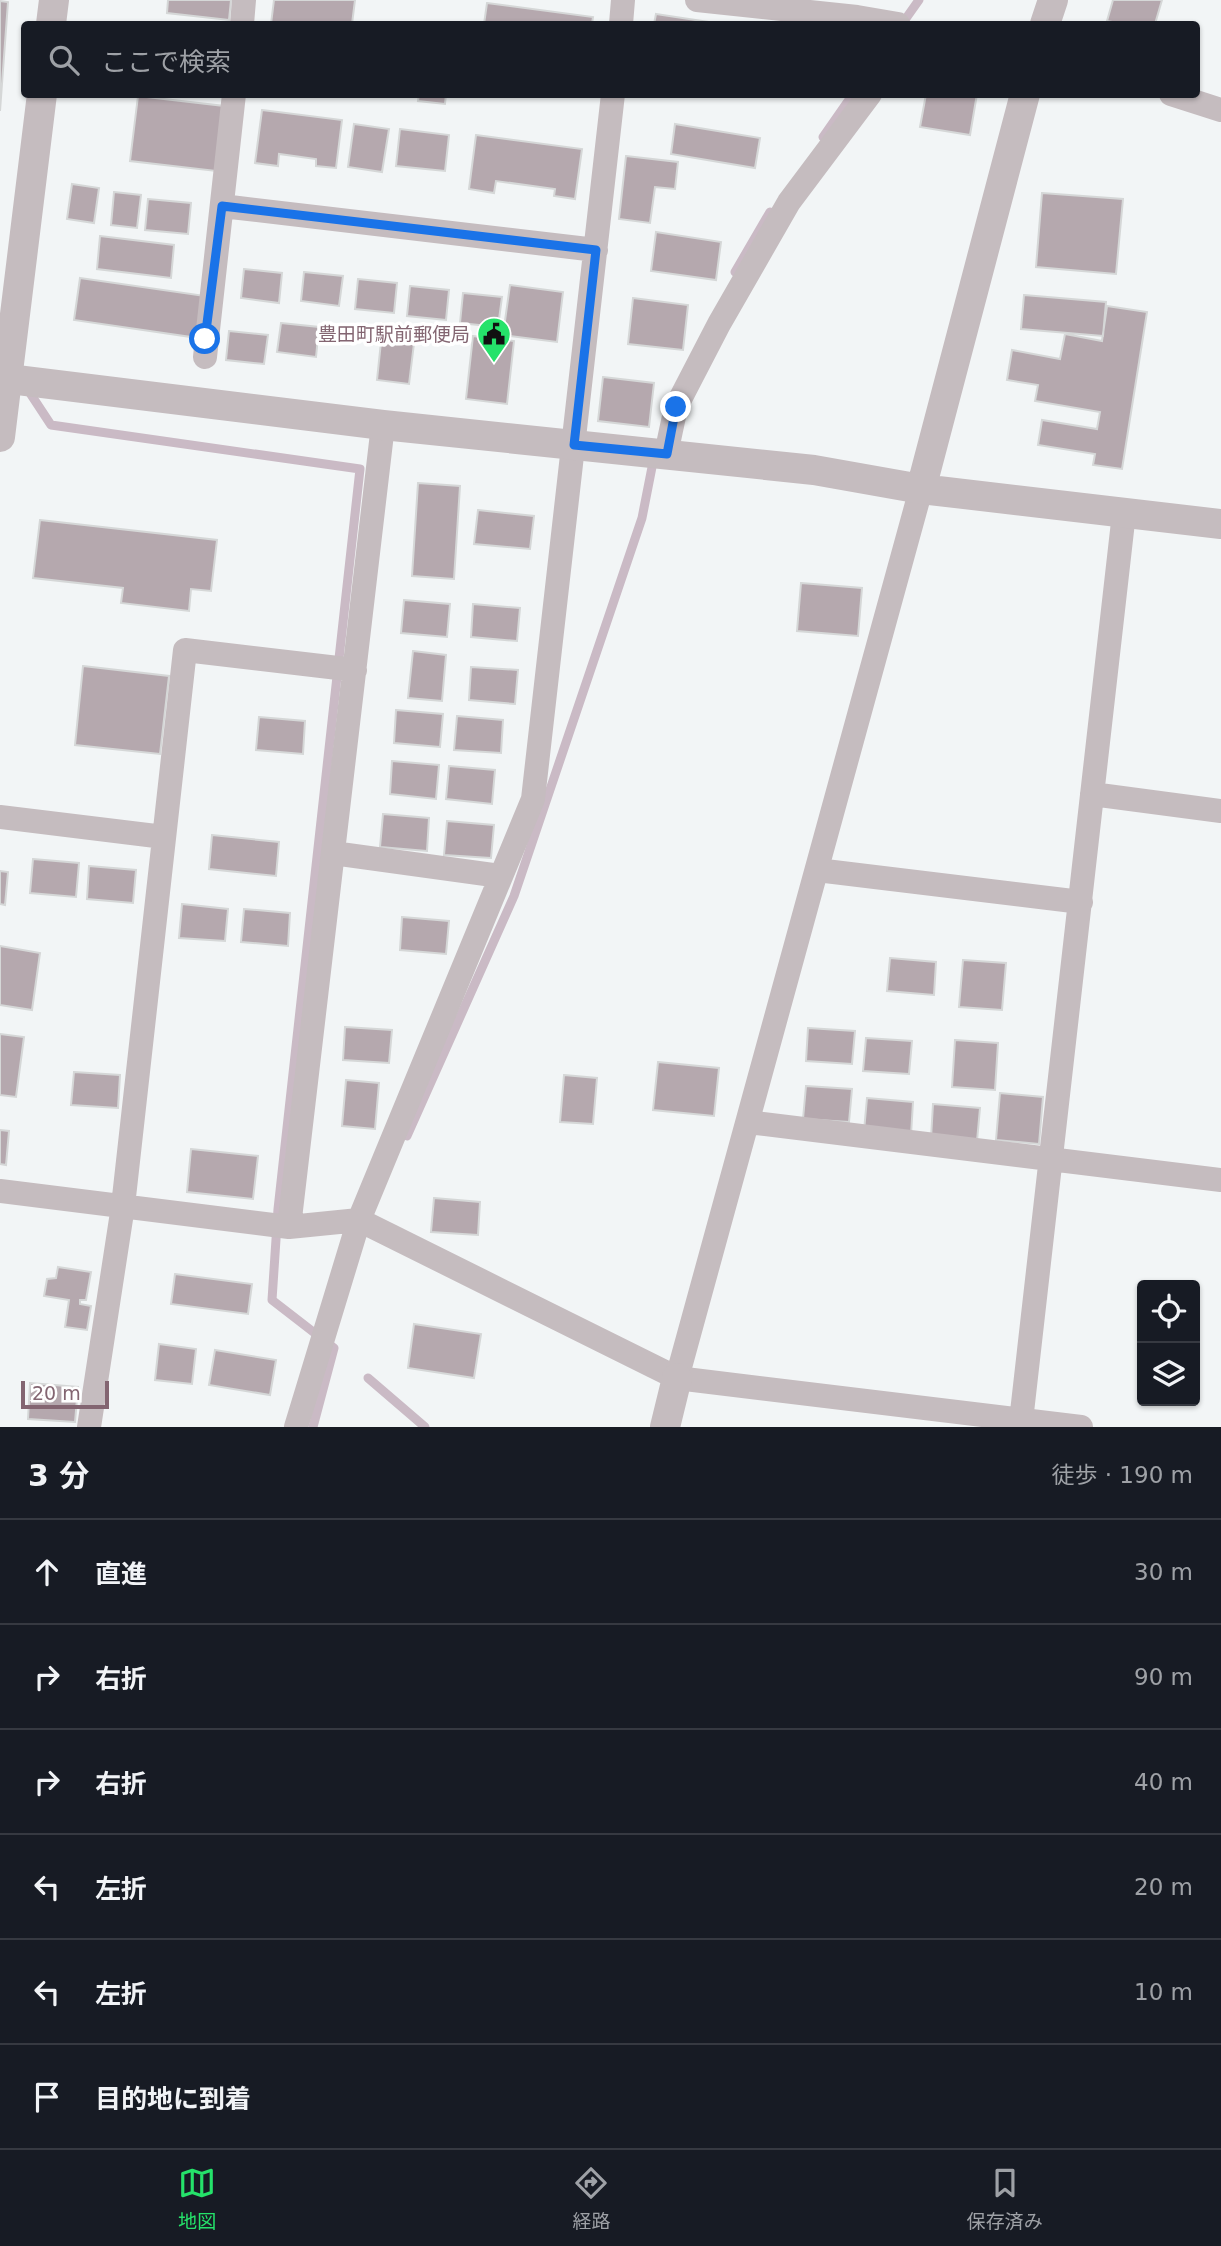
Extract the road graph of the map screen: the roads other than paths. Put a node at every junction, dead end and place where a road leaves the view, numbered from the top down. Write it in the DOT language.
graph roads {
  1 [pos="54,0"];
  2 [pos="244,0"];
  3 [pos="623,0"];
  4 [pos="697,0"];
  5 [pos="1053,0"];
  6 [pos="810,6"];
  7 [pos="51,21"];
  8 [pos="242,21"];
  9 [pos="621,21"];
  10 [pos="880,21"];
  11 [pos="1046,21"];
  12 [pos="41,98"];
  13 [pos="234,98"];
  14 [pos="613,98"];
  15 [pos="867,98"];
  16 [pos="1024,98"];
  17 [pos="1184,98"];
  18 [pos="1221,110"];
  19 [pos="222,206"];
  20 [pos="596,250"];
  21 [pos="205,357"];
  22 [pos="4,379"];
  23 [pos="383,425"];
  24 [pos="0,437"];
  25 [pos="574,445"];
  26 [pos="667,454"];
  27 [pos="921,489"];
  28 [pos="1124,513"];
  29 [pos="1221,524"];
  30 [pos="355,670"];
  31 [pos="1093,794"];
  32 [pos="1221,811"];
  33 [pos="0,817"];
  34 [pos="164,837"];
  35 [pos="333,853"];
  36 [pos="817,870"];
  37 [pos="500,876"];
  38 [pos="1081,902"];
  39 [pos="747,1122"];
  40 [pos="1050,1159"];
  41 [pos="1221,1180"];
  42 [pos="0,1191"];
  43 [pos="123,1206"];
  44 [pos="359,1220"];
  45 [pos="289,1227"];
  46 [pos="677,1378"];
  47 [pos="1021,1421"];
  48 [pos="89,1427"];
  49 [pos="296,1427"];
  50 [pos="665,1427"];
  51 [pos="1081,1427"];
  1 -- 7 [label="street"];
  2 -- 8 [label="street"];
  3 -- 9 [label="street"];
  4 -- 6 [label="street"];
  5 -- 11 [label="street"];
  6 -- 10 [label="street"];
  12 -- 22 [label="street"];
  13 -- 19 [label="street"];
  14 -- 20 [label="street"];
  15 -- 26 [label="street"];
  16 -- 27 [label="street"];
  17 -- 18 [label="street"];
  19 -- 20 [label="street"];
  19 -- 21 [label="street"];
  20 -- 25 [label="street"];
  22 -- 23 [label="street"];
  22 -- 24 [label="street"];
  23 -- 25 [label="street"];
  23 -- 30 [label="street"];
  25 -- 26 [label="street"];
  25 -- 37 [label="street"];
  26 -- 27 [label="street"];
  27 -- 28 [label="street"];
  27 -- 36 [label="street"];
  28 -- 29 [label="street"];
  28 -- 31 [label="street"];
  30 -- 34 [label="street"];
  30 -- 35 [label="street"];
  31 -- 32 [label="street"];
  31 -- 38 [label="street"];
  33 -- 34 [label="street"];
  34 -- 43 [label="street"];
  35 -- 37 [label="street"];
  35 -- 45 [label="street"];
  36 -- 38 [label="street"];
  36 -- 39 [label="street"];
  37 -- 44 [label="street"];
  38 -- 40 [label="street"];
  39 -- 40 [label="street"];
  39 -- 46 [label="street"];
  40 -- 41 [label="street"];
  40 -- 47 [label="street"];
  42 -- 43 [label="street"];
  43 -- 45 [label="street"];
  43 -- 48 [label="street"];
  44 -- 45 [label="street"];
  44 -- 46 [label="street"];
  44 -- 49 [label="street"];
  46 -- 47 [label="street"];
  46 -- 50 [label="street"];
  47 -- 51 [label="street"];
}
